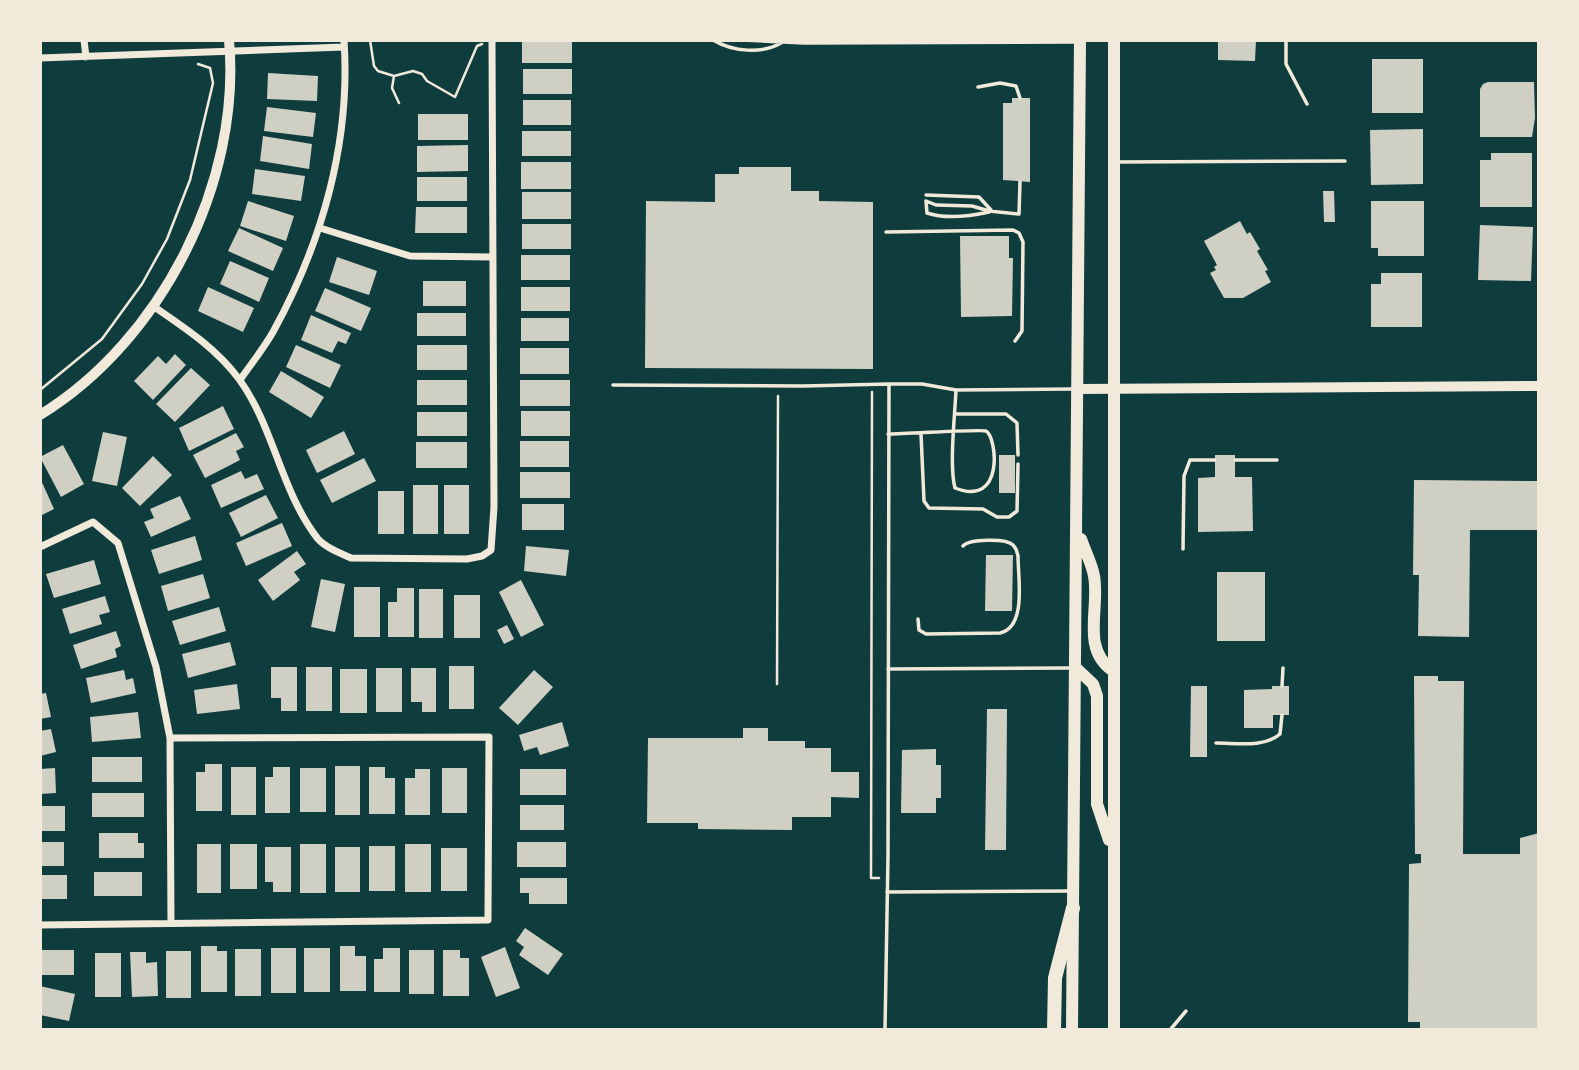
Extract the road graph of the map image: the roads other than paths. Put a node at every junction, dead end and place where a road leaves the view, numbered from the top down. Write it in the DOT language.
graph roads {
  1 [pos="84,40"];
  2 [pos="713,40"];
  3 [pos="744,40"];
  4 [pos="1114,40"];
  5 [pos="1286,40"];
  6 [pos="783,41"];
  7 [pos="1080,41"];
  8 [pos="488,42"];
  9 [pos="344,44"];
  10 [pos="230,46"];
  11 [pos="86,57"];
  12 [pos="40,58"];
  13 [pos="978,87"];
  14 [pos="1020,98"];
  15 [pos="1307,104"];
  16 [pos="1345,161"];
  17 [pos="1114,162"];
  18 [pos="1020,182"];
  19 [pos="926,195"];
  20 [pos="993,212"];
  21 [pos="320,228"];
  22 [pos="886,232"];
  23 [pos="493,257"];
  24 [pos="153,306"];
  25 [pos="1015,341"];
  26 [pos="240,380"];
  27 [pos="888,384"];
  28 [pos="613,385"];
  29 [pos="1539,386"];
  30 [pos="1078,388"];
  31 [pos="1114,388"];
  32 [pos="956,390"];
  33 [pos="955,414"];
  34 [pos="40,415"];
  35 [pos="955,432"];
  36 [pos="921,433"];
  37 [pos="888,434"];
  38 [pos="1018,455"];
  39 [pos="1215,460"];
  40 [pos="1235,460"];
  41 [pos="1277,460"];
  42 [pos="1018,464"];
  43 [pos="1077,529"];
  44 [pos="963,546"];
  45 [pos="40,547"];
  46 [pos="1183,548"];
  47 [pos="918,619"];
  48 [pos="1076,668"];
  49 [pos="1283,668"];
  50 [pos="888,669"];
  51 [pos="1112,670"];
  52 [pos="1282,686"];
  53 [pos="1282,715"];
  54 [pos="170,738"];
  55 [pos="1216,743"];
  56 [pos="1113,852"];
  57 [pos="1073,891"];
  58 [pos="887,892"];
  59 [pos="1073,908"];
  60 [pos="171,923"];
  61 [pos="40,925"];
  62 [pos="1186,1011"];
  63 [pos="885,1030"];
  64 [pos="1055,1030"];
  65 [pos="1072,1030"];
  66 [pos="1114,1030"];
  67 [pos="1170,1030"];
  1 -- 11 [label="street"];
  2 -- 6 [label="lane"];
  3 -- 6 [label="lane"];
  4 -- 17 [label="main road"];
  5 -- 15 [label="lane"];
  6 -- 7 [label="lane"];
  7 -- 30 [label="main road"];
  8 -- 23 [label="street"];
  9 -- 10 [label="street"];
  9 -- 21 [label="street"];
  10 -- 11 [label="street"];
  10 -- 24 [label="street"];
  11 -- 12 [label="street"];
  13 -- 14 [label="lane"];
  16 -- 17 [label="lane"];
  17 -- 31 [label="main road"];
  18 -- 20 [label="lane"];
  19 -- 20 [label="lane"];
  20 -- 20 [label="lane"];
  21 -- 23 [label="street"];
  21 -- 26 [label="street"];
  22 -- 25 [label="lane"];
  23 -- 26 [label="street"];
  24 -- 26 [label="street"];
  24 -- 34 [label="street"];
  27 -- 28 [label="lane"];
  27 -- 32 [label="lane"];
  27 -- 37 [label="lane"];
  29 -- 31 [label="street"];
  30 -- 31 [label="street"];
  30 -- 32 [label="lane"];
  30 -- 43 [label="main road"];
  31 -- 51 [label="main road"];
  32 -- 33 [label="lane"];
  33 -- 35 [label="lane"];
  33 -- 38 [label="lane"];
  35 -- 35 [label="lane"];
  35 -- 36 [label="lane"];
  36 -- 37 [label="lane"];
  36 -- 42 [label="lane"];
  37 -- 50 [label="lane"];
  39 -- 46 [label="lane"];
  40 -- 41 [label="lane"];
  43 -- 48 [label="main road"];
  43 -- 51 [label="main road"];
  44 -- 47 [label="lane"];
  45 -- 54 [label="street"];
  48 -- 50 [label="lane"];
  48 -- 56 [label="main road"];
  48 -- 57 [label="main road"];
  49 -- 52 [label="lane"];
  50 -- 58 [label="lane"];
  51 -- 56 [label="main road"];
  53 -- 55 [label="lane"];
  54 -- 60 [label="street"];
  54 -- 60 [label="street"];
  56 -- 66 [label="main road"];
  57 -- 58 [label="lane"];
  57 -- 59 [label="main road"];
  58 -- 63 [label="lane"];
  59 -- 64 [label="highway"];
  59 -- 65 [label="main road"];
  60 -- 61 [label="street"];
  62 -- 67 [label="lane"];
}
